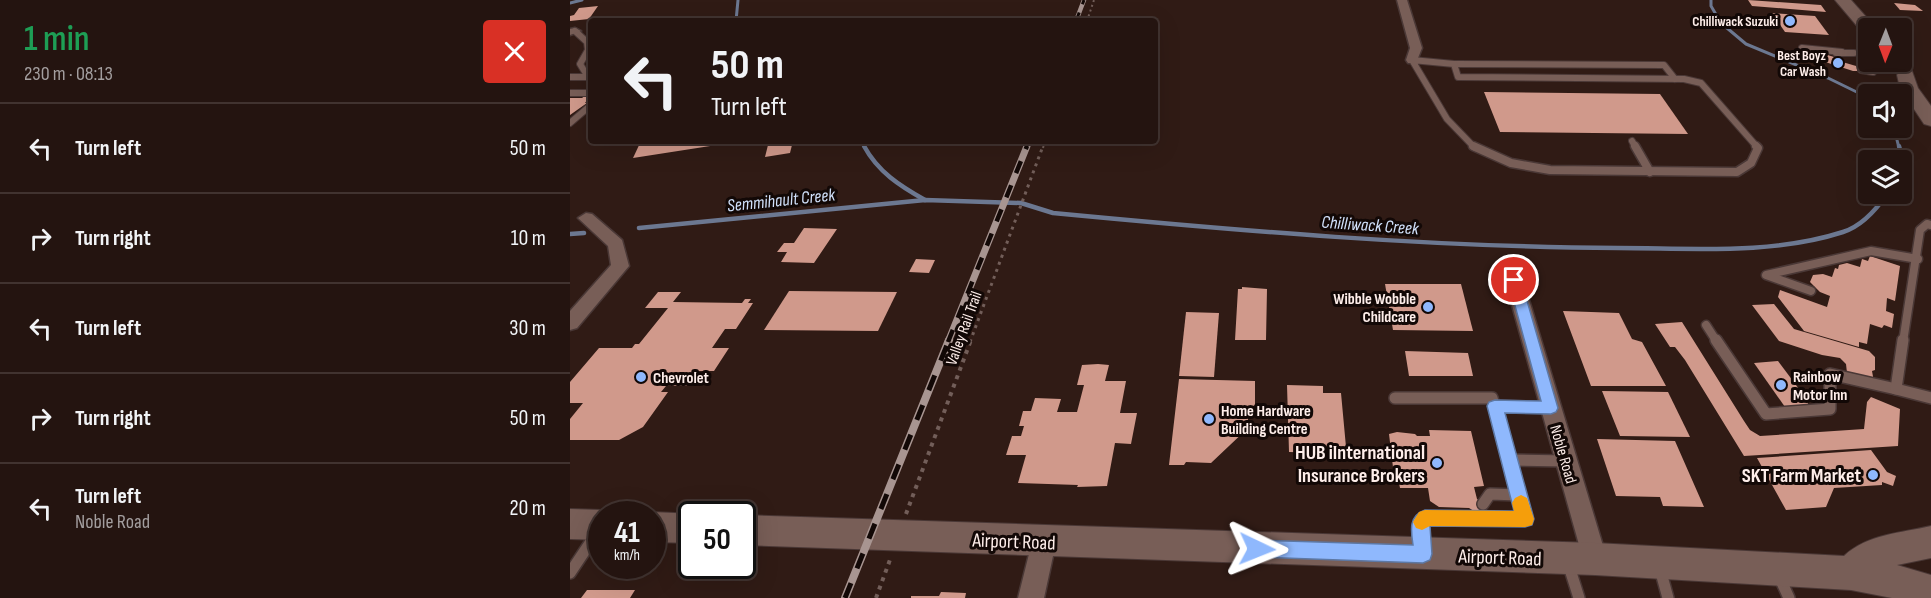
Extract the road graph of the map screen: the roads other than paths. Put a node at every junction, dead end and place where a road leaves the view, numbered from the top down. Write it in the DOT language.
graph roads {
  1 [pos="1402,0"];
  2 [pos="1843,0"];
  3 [pos="1859,18"];
  4 [pos="573,32"];
  5 [pos="1854,53"];
  6 [pos="1814,56"];
  7 [pos="1412,60"];
  8 [pos="1454,64"];
  9 [pos="1554,64"];
  10 [pos="1902,72"];
  11 [pos="1905,72"];
  12 [pos="570,77"];
  13 [pos="1561,78"];
  14 [pos="1675,79"];
  15 [pos="570,93"];
  16 [pos="588,93"];
  17 [pos="1931,95"];
  18 [pos="588,108"];
  19 [pos="1931,120"];
  20 [pos="570,123"];
  21 [pos="1632,141"];
  22 [pos="1650,172"];
  23 [pos="586,218"];
  24 [pos="1931,225"];
  25 [pos="1917,259"];
  26 [pos="1514,280"];
  27 [pos="1811,291"];
  28 [pos="570,323"];
  29 [pos="1706,325"];
  30 [pos="1896,389"];
  31 [pos="1395,398"];
  32 [pos="1931,398"];
  33 [pos="1495,406"];
  34 [pos="1551,408"];
  35 [pos="1510,460"];
  36 [pos="1566,461"];
  37 [pos="1519,495"];
  38 [pos="1477,512"];
  39 [pos="570,524"];
  40 [pos="588,525"];
  41 [pos="756,531"];
  42 [pos="1044,542"];
  43 [pos="1931,542"];
  44 [pos="588,547"];
  45 [pos="1423,554"];
  46 [pos="1581,559"];
  47 [pos="1658,563"];
  48 [pos="570,573"];
  49 [pos="1851,573"];
  50 [pos="1783,584"];
  51 [pos="1931,592"];
  52 [pos="1031,598"];
  53 [pos="1579,598"];
  54 [pos="1668,598"];
  55 [pos="1879,598"];
  1 -- 7 [label="street"];
  2 -- 3 [label="main road"];
  4 -- 12 [label="lane"];
  5 -- 6 [label="lane"];
  7 -- 8 [label="lane"];
  7 -- 22 [label="lane"];
  8 -- 9 [label="lane"];
  8 -- 13 [label="lane"];
  9 -- 13 [label="lane"];
  9 -- 14 [label="lane"];
  10 -- 19 [label="main road"];
  11 -- 17 [label="main road"];
  13 -- 14 [label="lane"];
  14 -- 22 [label="lane"];
  15 -- 16 [label="lane"];
  18 -- 20 [label="lane"];
  21 -- 22 [label="lane"];
  23 -- 28 [label="street"];
  24 -- 25 [label="lane"];
  25 -- 27 [label="lane"];
  25 -- 30 [label="lane"];
  26 -- 34 [label="street, Noble Road"];
  29 -- 30 [label="lane"];
  30 -- 32 [label="lane"];
  31 -- 33 [label="lane"];
  33 -- 34 [label="lane"];
  33 -- 35 [label="lane"];
  34 -- 36 [label="street, Noble Road"];
  35 -- 36 [label="lane"];
  35 -- 37 [label="lane"];
  36 -- 46 [label="street, Noble Road"];
  37 -- 38 [label="lane"];
  37 -- 38 [label="lane"];
  38 -- 45 [label="lane"];
  39 -- 40 [label="main road"];
  41 -- 42 [label="main road, Airport Road"];
  42 -- 45 [label="main road, Airport Road"];
  42 -- 52 [label="street"];
  43 -- 49 [label="main road"];
  44 -- 48 [label="lane"];
  45 -- 46 [label="main road, Airport Road"];
  46 -- 47 [label="main road, Airport Road"];
  46 -- 53 [label="lane"];
  47 -- 50 [label="main road, Airport Road"];
  47 -- 54 [label="lane"];
  49 -- 50 [label="main road, Airport Road"];
  49 -- 51 [label="main road, Airport Road"];
  49 -- 55 [label="main road"];
}
